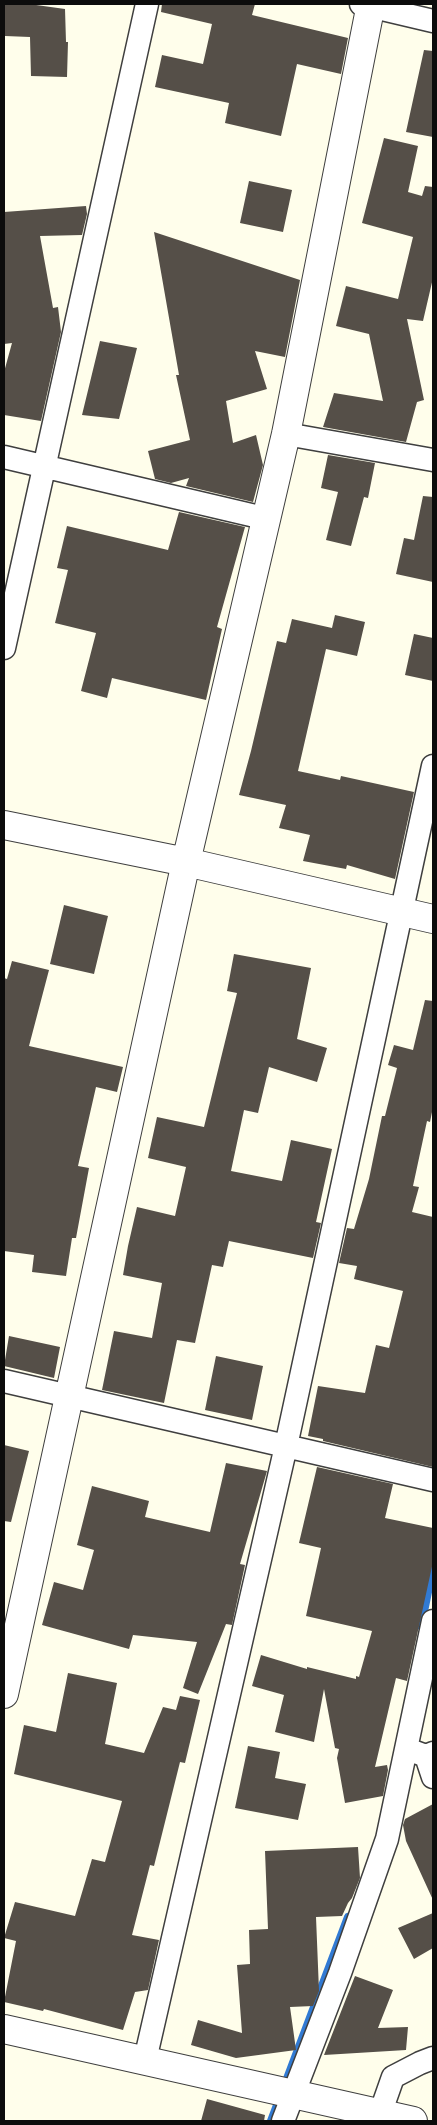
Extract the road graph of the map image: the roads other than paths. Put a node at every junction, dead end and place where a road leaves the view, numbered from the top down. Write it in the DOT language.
graph roads {
  1 [pos="147,4"];
  2 [pos="368,4"];
  3 [pos="433,21"];
  4 [pos="286,434"];
  5 [pos="4,457"];
  6 [pos="433,460"];
  7 [pos="44,466"];
  8 [pos="268,519"];
  9 [pos="4,648"];
  10 [pos="433,766"];
  11 [pos="4,825"];
  12 [pos="186,862"];
  13 [pos="402,912"];
  14 [pos="433,919"];
  15 [pos="4,1382"];
  16 [pos="69,1397"];
  17 [pos="286,1446"];
  18 [pos="433,1480"];
  19 [pos="433,1621"];
  20 [pos="4,1694"];
  21 [pos="422,1752"];
  22 [pos="433,1777"];
  23 [pos="4,2029"];
  24 [pos="433,2058"];
  25 [pos="145,2060"];
  26 [pos="294,2093"];
  27 [pos="380,2114"];
  28 [pos="284,2121"];
  29 [pos="414,2121"];
  1 -- 7 [label="street"];
  2 -- 3 [label="street"];
  2 -- 4 [label="street"];
  4 -- 6 [label="street"];
  4 -- 8 [label="street"];
  5 -- 7 [label="street"];
  7 -- 8 [label="street"];
  7 -- 9 [label="street"];
  8 -- 12 [label="street"];
  10 -- 13 [label="street"];
  11 -- 12 [label="street"];
  12 -- 13 [label="street"];
  12 -- 16 [label="street"];
  13 -- 14 [label="street"];
  13 -- 17 [label="street"];
  15 -- 16 [label="street"];
  16 -- 17 [label="street"];
  16 -- 20 [label="street"];
  17 -- 18 [label="street"];
  17 -- 25 [label="street"];
  19 -- 21 [label="street"];
  21 -- 22 [label="street"];
  21 -- 26 [label="street"];
  23 -- 25 [label="street"];
  24 -- 27 [label="street"];
  25 -- 26 [label="street"];
  26 -- 27 [label="street"];
  26 -- 28 [label="street"];
  27 -- 29 [label="street"];
}
